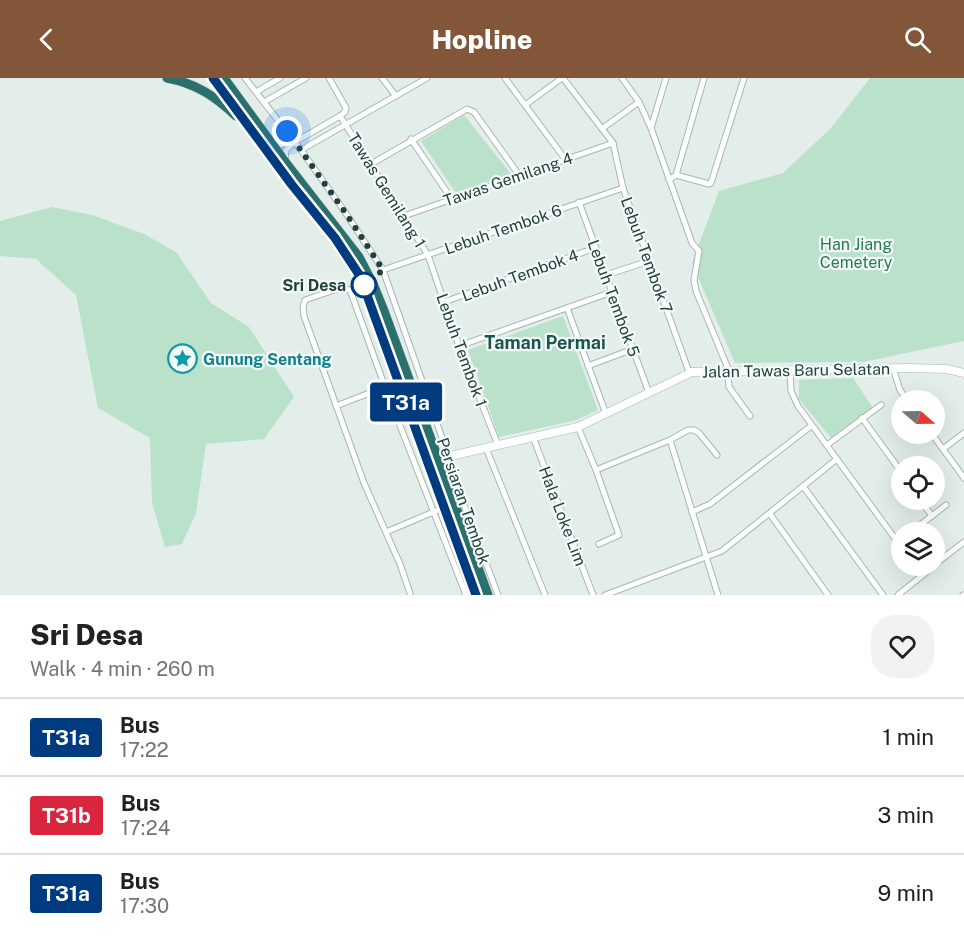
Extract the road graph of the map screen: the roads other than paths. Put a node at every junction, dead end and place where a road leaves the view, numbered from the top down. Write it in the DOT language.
graph roads {
  1 [pos="167,78"];
  2 [pos="213,78"];
  3 [pos="224,78"];
  4 [pos="245,78"];
  5 [pos="280,78"];
  6 [pos="306,78"];
  7 [pos="329,78"];
  8 [pos="382,78"];
  9 [pos="427,78"];
  10 [pos="505,78"];
  11 [pos="563,78"];
  12 [pos="666,78"];
  13 [pos="704,78"];
  14 [pos="744,78"];
  15 [pos="623,79"];
  16 [pos="256,92"];
  17 [pos="396,96"];
  18 [pos="264,102"];
  19 [pos="639,102"];
  20 [pos="525,105"];
  21 [pos="340,116"];
  22 [pos="245,122"];
  23 [pos="346,124"];
  24 [pos="651,128"];
  25 [pos="603,129"];
  26 [pos="265,136"];
  27 [pos="411,140"];
  28 [pos="611,140"];
  29 [pos="295,142"];
  30 [pos="301,150"];
  31 [pos="566,159"];
  32 [pos="286,163"];
  33 [pos="371,164"];
  34 [pos="676,174"];
  35 [pos="519,175"];
  36 [pos="669,180"];
  37 [pos="623,188"];
  38 [pos="451,198"];
  39 [pos="579,202"];
  40 [pos="404,216"];
  41 [pos="596,248"];
  42 [pos="428,255"];
  43 [pos="649,261"];
  44 [pos="383,270"];
  45 [pos="606,275"];
  46 [pos="612,292"];
  47 [pos="444,302"];
  48 [pos="567,308"];
  49 [pos="384,311"];
  50 [pos="380,332"];
  51 [pos="368,336"];
  52 [pos="396,345"];
  53 [pos="459,346"];
  54 [pos="633,349"];
  55 [pos="588,366"];
  56 [pos="893,368"];
  57 [pos="790,370"];
  58 [pos="728,371"];
  59 [pos="689,372"];
  60 [pos="964,373"];
  61 [pos="385,387"];
  62 [pos="901,390"];
  63 [pos="649,393"];
  64 [pos="881,405"];
  65 [pos="336,406"];
  66 [pos="606,414"];
  67 [pos="750,416"];
  68 [pos="862,418"];
  69 [pos="811,426"];
  70 [pos="578,427"];
  71 [pos="964,433"];
  72 [pos="533,437"];
  73 [pos="670,440"];
  74 [pos="939,444"];
  75 [pos="498,445"];
  76 [pos="827,446"];
  77 [pos="486,448"];
  78 [pos="943,449"];
  79 [pos="717,455"];
  80 [pos="442,458"];
  81 [pos="891,458"];
  82 [pos="837,459"];
  83 [pos="429,464"];
  84 [pos="597,470"];
  85 [pos="964,478"];
  86 [pos="803,486"];
  87 [pos="946,505"];
  88 [pos="444,508"];
  89 [pos="928,510"];
  90 [pos="434,512"];
  91 [pos="692,512"];
  92 [pos="770,513"];
  93 [pos="932,516"];
  94 [pos="924,522"];
  95 [pos="386,532"];
  96 [pos="891,532"];
  97 [pos="964,543"];
  98 [pos="599,544"];
  99 [pos="945,557"];
  100 [pos="706,558"];
  101 [pos="921,576"];
  102 [pos="410,593"];
  103 [pos="466,595"];
  104 [pos="476,595"];
  105 [pos="488,595"];
  106 [pos="498,595"];
  107 [pos="545,595"];
  108 [pos="593,595"];
  109 [pos="605,595"];
  110 [pos="718,595"];
  111 [pos="828,595"];
  112 [pos="883,595"];
  113 [pos="898,595"];
  1 -- 22 [label="highway"];
  2 -- 22 [label="highway"];
  3 -- 26 [label="highway"];
  4 -- 16 [label="street, Persiaran Tembok"];
  5 -- 16 [label="street"];
  6 -- 18 [label="street"];
  7 -- 21 [label="street"];
  8 -- 17 [label="street"];
  9 -- 17 [label="street"];
  10 -- 20 [label="street"];
  11 -- 20 [label="street"];
  11 -- 25 [label="street"];
  12 -- 24 [label="street"];
  13 -- 34 [label="street"];
  14 -- 34 [label="street"];
  15 -- 19 [label="street"];
  16 -- 18 [label="street, Persiaran Tembok"];
  17 -- 23 [label="street"];
  18 -- 29 [label="street, Persiaran Tembok"];
  19 -- 24 [label="street"];
  19 -- 25 [label="street"];
  20 -- 31 [label="street"];
  21 -- 23 [label="street, Tawas Gemilang 1"];
  21 -- 29 [label="street"];
  22 -- 50 [label="highway"];
  23 -- 30 [label="street"];
  23 -- 33 [label="street, Tawas Gemilang 1"];
  24 -- 36 [label="street"];
  25 -- 28 [label="street"];
  26 -- 29 [label="street"];
  26 -- 32 [label="highway"];
  27 -- 33 [label="street"];
  27 -- 35 [label="street"];
  27 -- 38 [label="street"];
  28 -- 31 [label="street, Tawas Gemilang 4"];
  28 -- 37 [label="street, Lebuh Tembok 7"];
  29 -- 30 [label="street, Persiaran Tembok"];
  29 -- 32 [label="street"];
  30 -- 44 [label="street, Persiaran Tembok"];
  31 -- 35 [label="street, Tawas Gemilang 4"];
  32 -- 49 [label="highway"];
  33 -- 40 [label="street, Tawas Gemilang 1"];
  34 -- 36 [label="street"];
  35 -- 38 [label="street, Tawas Gemilang 4"];
  36 -- 58 [label="street"];
  37 -- 39 [label="street, Lebuh Tembok 6"];
  37 -- 43 [label="street, Lebuh Tembok 7"];
  38 -- 40 [label="street, Tawas Gemilang 4"];
  39 -- 41 [label="street, Lebuh Tembok 5"];
  39 -- 42 [label="street, Lebuh Tembok 6"];
  40 -- 42 [label="street, Tawas Gemilang 1"];
  41 -- 45 [label="street, Lebuh Tembok 5"];
  41 -- 47 [label="street, Lebuh Tembok 4"];
  42 -- 44 [label="street, Lebuh Tembok 6"];
  42 -- 47 [label="street, Lebuh Tembok 1"];
  43 -- 45 [label="street"];
  43 -- 59 [label="street, Lebuh Tembok 7"];
  44 -- 80 [label="street, Persiaran Tembok"];
  45 -- 46 [label="street, Lebuh Tembok 5"];
  46 -- 48 [label="street"];
  46 -- 54 [label="street, Lebuh Tembok 5"];
  47 -- 53 [label="street, Lebuh Tembok 1"];
  48 -- 53 [label="street"];
  48 -- 55 [label="street"];
  49 -- 50 [label="highway"];
  49 -- 52 [label="highway"];
  50 -- 51 [label="street"];
  50 -- 52 [label="highway"];
  50 -- 83 [label="highway"];
  51 -- 61 [label="street"];
  51 -- 65 [label="street"];
  52 -- 80 [label="highway"];
  53 -- 75 [label="street, Lebuh Tembok 1"];
  54 -- 55 [label="street"];
  54 -- 63 [label="street, Lebuh Tembok 5"];
  55 -- 66 [label="street"];
  56 -- 57 [label="street, Jalan Tawas Baru Selatan"];
  56 -- 60 [label="street, Jalan Tawas Baru Selatan"];
  56 -- 62 [label="street"];
  57 -- 58 [label="street, Jalan Tawas Baru Selatan"];
  57 -- 69 [label="street"];
  58 -- 59 [label="street, Jalan Tawas Baru Selatan"];
  58 -- 67 [label="street"];
  59 -- 63 [label="street, Jalan Tawas Baru Selatan"];
  61 -- 65 [label="street"];
  61 -- 90 [label="street"];
  63 -- 66 [label="street, Jalan Tawas Baru Selatan"];
  64 -- 68 [label="street"];
  65 -- 95 [label="street"];
  66 -- 70 [label="street, Jalan Tawas Baru Selatan"];
  68 -- 76 [label="street"];
  68 -- 81 [label="street"];
  69 -- 76 [label="street"];
  69 -- 91 [label="street"];
  70 -- 72 [label="street, Jalan Tawas Baru Selatan"];
  70 -- 84 [label="street"];
  71 -- 78 [label="street"];
  72 -- 75 [label="street, Jalan Tawas Baru Selatan"];
  72 -- 108 [label="street, Hala Loke Lim"];
  73 -- 79 [label="street"];
  73 -- 84 [label="street"];
  73 -- 91 [label="street"];
  74 -- 78 [label="street"];
  75 -- 77 [label="street, Jalan Tawas Baru Selatan"];
  76 -- 82 [label="street"];
  77 -- 80 [label="street, Jalan Tawas Baru Selatan"];
  77 -- 107 [label="street"];
  78 -- 85 [label="street"];
  80 -- 83 [label="street, Jalan Tawas Baru Selatan"];
  80 -- 105 [label="highway"];
  80 -- 106 [label="street, Persiaran Tembok"];
  82 -- 86 [label="street"];
  82 -- 96 [label="street"];
  83 -- 88 [label="highway"];
  84 -- 98 [label="street"];
  86 -- 92 [label="street"];
  86 -- 112 [label="street"];
  87 -- 93 [label="street"];
  88 -- 90 [label="street"];
  88 -- 104 [label="highway"];
  89 -- 93 [label="street"];
  90 -- 95 [label="street"];
  90 -- 103 [label="street"];
  91 -- 100 [label="street"];
  92 -- 100 [label="street"];
  92 -- 111 [label="street"];
  93 -- 94 [label="street"];
  95 -- 102 [label="street"];
  97 -- 99 [label="street"];
  100 -- 109 [label="street"];
  100 -- 110 [label="street"];
  101 -- 113 [label="street"];
}
